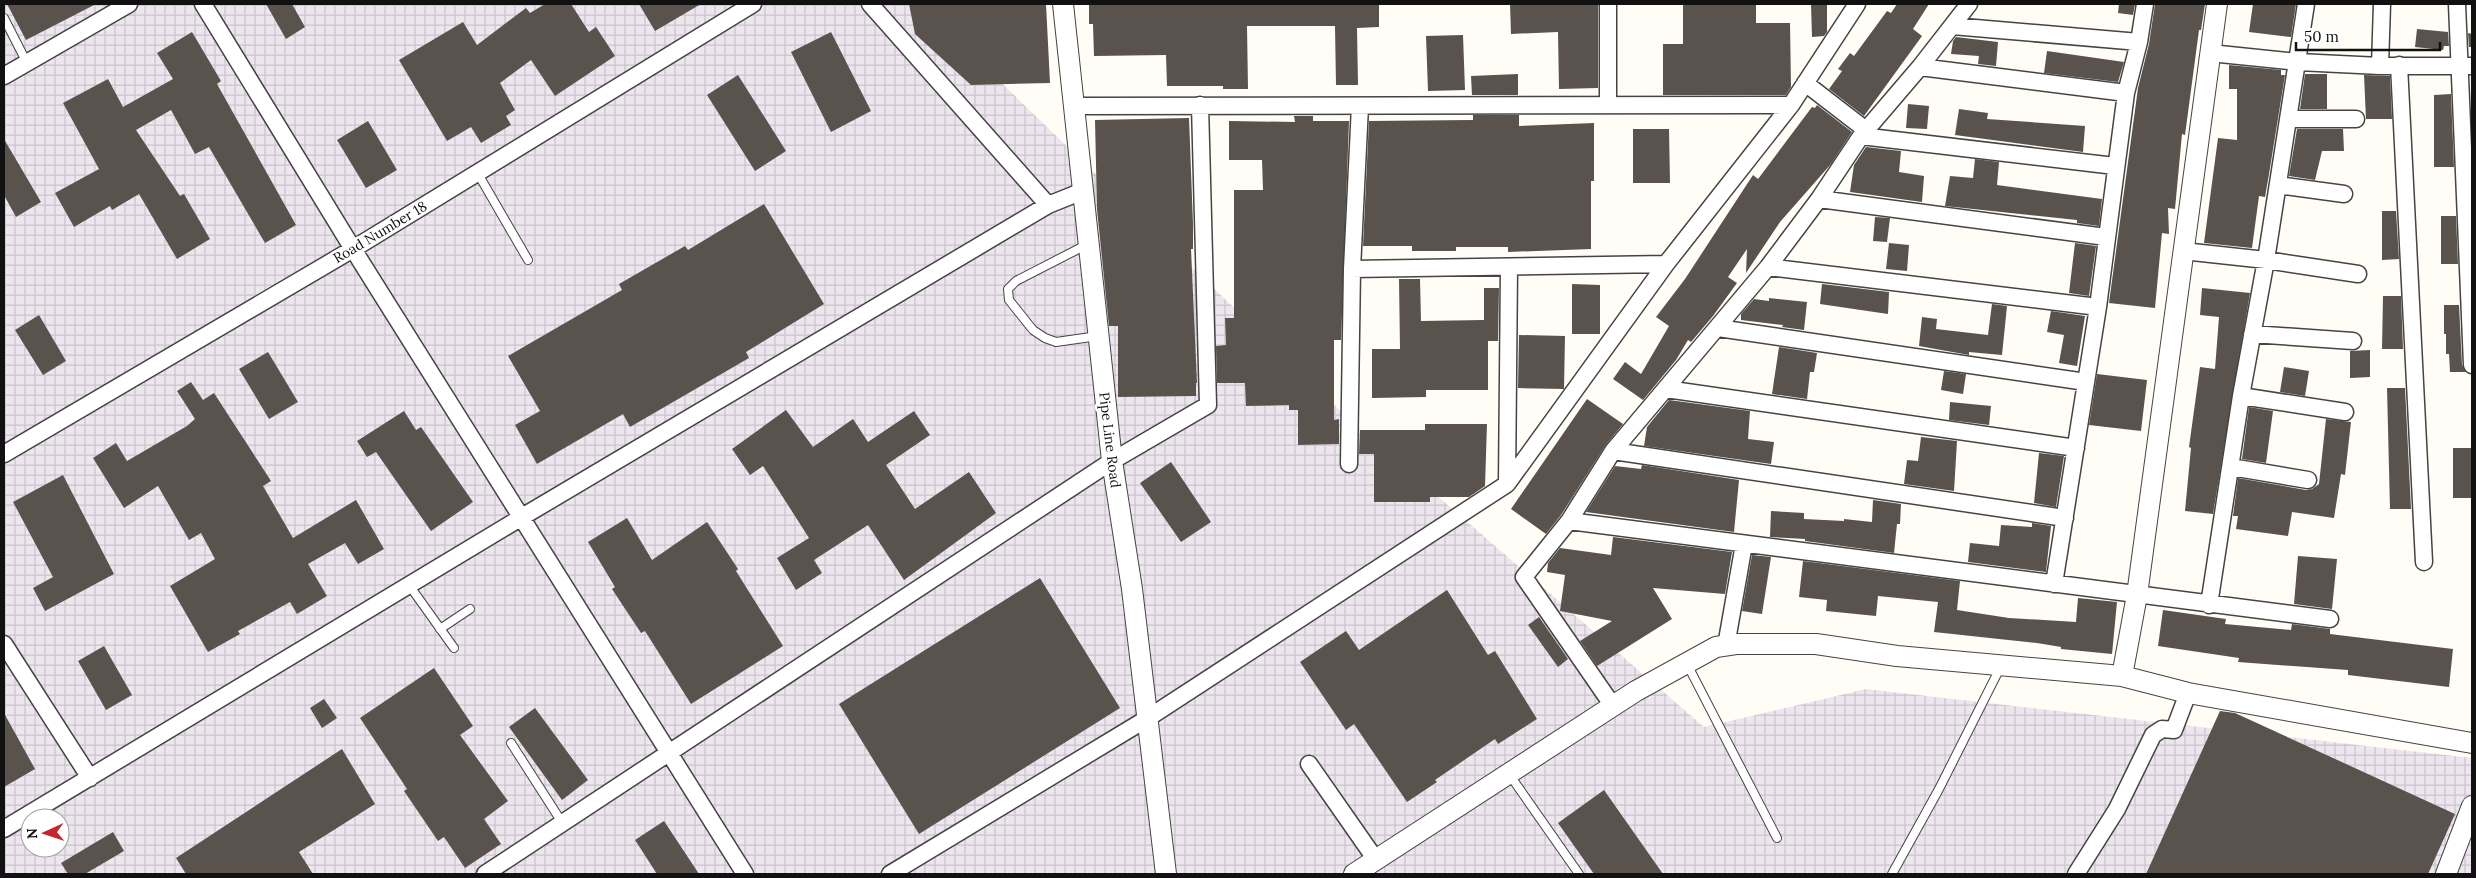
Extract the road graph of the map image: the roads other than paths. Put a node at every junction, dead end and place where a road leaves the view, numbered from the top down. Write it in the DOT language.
graph roads {
  1 [pos="129,4"];
  2 [pos="203,4"];
  3 [pos="753,4"];
  4 [pos="870,4"];
  5 [pos="1063,4"];
  6 [pos="1608,4"];
  7 [pos="1858,4"];
  8 [pos="1969,4"];
  9 [pos="2145,4"];
  10 [pos="2217,4"];
  11 [pos="2306,4"];
  12 [pos="2382,4"];
  13 [pos="2457,4"];
  14 [pos="4,18"];
  15 [pos="1952,26"];
  16 [pos="2139,42"];
  17 [pos="2210,52"];
  18 [pos="2298,62"];
  19 [pos="27,63"];
  20 [pos="2399,65"];
  21 [pos="2380,66"];
  22 [pos="2466,66"];
  23 [pos="1920,67"];
  24 [pos="4,76"];
  25 [pos="1805,83"];
  26 [pos="2126,94"];
  27 [pos="1200,105"];
  28 [pos="1608,105"];
  29 [pos="1791,105"];
  30 [pos="1074,106"];
  31 [pos="1360,106"];
  32 [pos="2289,119"];
  33 [pos="2356,120"];
  34 [pos="1864,133"];
  35 [pos="2116,166"];
  36 [pos="478,172"];
  37 [pos="2278,185"];
  38 [pos="1083,191"];
  39 [pos="2344,194"];
  40 [pos="1819,199"];
  41 [pos="1048,205"];
  42 [pos="2106,237"];
  43 [pos="1089,244"];
  44 [pos="353,249"];
  45 [pos="2183,251"];
  46 [pos="528,260"];
  47 [pos="2266,260"];
  48 [pos="1666,264"];
  49 [pos="1509,267"];
  50 [pos="1768,267"];
  51 [pos="1352,269"];
  52 [pos="2358,274"];
  53 [pos="2098,307"];
  54 [pos="1718,328"];
  55 [pos="2252,334"];
  56 [pos="1098,336"];
  57 [pos="2353,341"];
  58 [pos="2472,365"];
  59 [pos="2086,382"];
  60 [pos="1666,389"];
  61 [pos="2241,396"];
  62 [pos="2345,412"];
  63 [pos="2076,448"];
  64 [pos="1613,451"];
  65 [pos="4,454"];
  66 [pos="1112,461"];
  67 [pos="1349,464"];
  68 [pos="2231,467"];
  69 [pos="2308,480"];
  70 [pos="1507,484"];
  71 [pos="522,517"];
  72 [pos="2065,518"];
  73 [pos="1569,521"];
  74 [pos="1744,544"];
  75 [pos="2424,562"];
  76 [pos="2054,584"];
  77 [pos="409,585"];
  78 [pos="2137,596"];
  79 [pos="2210,605"];
  80 [pos="470,609"];
  81 [pos="2330,619"];
  82 [pos="440,629"];
  83 [pos="4,644"];
  84 [pos="1726,646"];
  85 [pos="454,648"];
  86 [pos="1686,663"];
  87 [pos="2001,665"];
  88 [pos="2122,676"];
  89 [pos="2188,693"];
  90 [pos="1613,706"];
  91 [pos="1148,718"];
  92 [pos="511,743"];
  93 [pos="2472,743"];
  94 [pos="669,755"];
  95 [pos="1309,764"];
  96 [pos="1509,774"];
  97 [pos="90,778"];
  98 [pos="2472,806"];
  99 [pos="563,824"];
  100 [pos="4,829"];
  101 [pos="1777,838"];
  102 [pos="1376,860"];
  103 [pos="485,874"];
  104 [pos="744,874"];
  105 [pos="890,874"];
  106 [pos="1166,874"];
  107 [pos="1354,874"];
  108 [pos="1579,874"];
  109 [pos="1892,874"];
  110 [pos="2076,874"];
  111 [pos="2446,874"];
  1 -- 19 [label="street"];
  2 -- 44 [label="street"];
  3 -- 36 [label="street, Road Number 18"];
  4 -- 41 [label="street"];
  5 -- 30 [label="street, Pipe Line Road"];
  6 -- 28 [label="street"];
  7 -- 25 [label="street"];
  8 -- 15 [label="street"];
  9 -- 16 [label="street"];
  10 -- 17 [label="street"];
  11 -- 18 [label="street"];
  12 -- 21 [label="street"];
  13 -- 22 [label="street"];
  14 -- 19 [label="lane"];
  15 -- 16 [label="street"];
  15 -- 23 [label="street"];
  16 -- 26 [label="street"];
  17 -- 18 [label="street"];
  17 -- 45 [label="street"];
  18 -- 21 [label="street"];
  18 -- 32 [label="street"];
  19 -- 24 [label="street"];
  20 -- 21 [label="street"];
  20 -- 22 [label="street"];
  20 -- 75 [label="street"];
  22 -- 58 [label="street"];
  23 -- 26 [label="street"];
  23 -- 34 [label="street"];
  25 -- 29 [label="street"];
  25 -- 34 [label="street"];
  26 -- 35 [label="street"];
  27 -- 30 [label="street"];
  27 -- 31 [label="street"];
  27 -- 66 [label="street"];
  28 -- 29 [label="street"];
  28 -- 31 [label="street"];
  29 -- 48 [label="street"];
  30 -- 38 [label="street, Pipe Line Road"];
  31 -- 51 [label="street"];
  32 -- 33 [label="street"];
  32 -- 37 [label="street"];
  34 -- 35 [label="street"];
  34 -- 40 [label="street"];
  35 -- 42 [label="street"];
  36 -- 44 [label="street, Road Number 18"];
  36 -- 46 [label="lane"];
  37 -- 39 [label="street"];
  37 -- 47 [label="street"];
  38 -- 41 [label="street"];
  38 -- 43 [label="street, Pipe Line Road"];
  40 -- 42 [label="street"];
  40 -- 50 [label="street"];
  41 -- 71 [label="street"];
  42 -- 53 [label="street"];
  43 -- 56 [label="street, Pipe Line Road"];
  43 -- 56 [label="lane"];
  44 -- 65 [label="street, Road Number 18"];
  44 -- 71 [label="street"];
  45 -- 47 [label="street"];
  45 -- 78 [label="street"];
  47 -- 52 [label="street"];
  47 -- 55 [label="street"];
  48 -- 49 [label="street"];
  48 -- 70 [label="street"];
  49 -- 51 [label="street"];
  49 -- 70 [label="street"];
  50 -- 53 [label="street"];
  50 -- 54 [label="street"];
  51 -- 67 [label="street"];
  53 -- 59 [label="street"];
  54 -- 59 [label="street"];
  54 -- 60 [label="street"];
  55 -- 57 [label="street"];
  55 -- 61 [label="street"];
  56 -- 66 [label="street, Pipe Line Road"];
  59 -- 63 [label="street"];
  60 -- 63 [label="street"];
  60 -- 64 [label="street"];
  61 -- 62 [label="street"];
  61 -- 68 [label="street"];
  63 -- 72 [label="street"];
  64 -- 72 [label="street"];
  64 -- 73 [label="street"];
  66 -- 91 [label="street, Pipe Line Road"];
  66 -- 94 [label="street"];
  68 -- 69 [label="street"];
  68 -- 79 [label="street"];
  70 -- 91 [label="street"];
  71 -- 77 [label="street"];
  71 -- 94 [label="street"];
  72 -- 76 [label="street"];
  73 -- 74 [label="street"];
  73 -- 90 [label="street"];
  74 -- 76 [label="street"];
  74 -- 84 [label="street"];
  76 -- 78 [label="street"];
  77 -- 82 [label="lane"];
  77 -- 97 [label="street"];
  78 -- 79 [label="street"];
  78 -- 88 [label="street"];
  79 -- 81 [label="street"];
  80 -- 82 [label="lane"];
  82 -- 85 [label="lane"];
  83 -- 97 [label="street"];
  84 -- 86 [label="street"];
  84 -- 87 [label="street"];
  86 -- 90 [label="street"];
  86 -- 101 [label="lane"];
  87 -- 88 [label="street"];
  87 -- 109 [label="lane"];
  88 -- 89 [label="street"];
  89 -- 93 [label="street"];
  89 -- 110 [label="street"];
  90 -- 96 [label="street"];
  91 -- 105 [label="street"];
  91 -- 106 [label="street, Pipe Line Road"];
  92 -- 99 [label="lane"];
  94 -- 99 [label="street"];
  94 -- 104 [label="street"];
  95 -- 102 [label="street"];
  96 -- 102 [label="street"];
  96 -- 108 [label="lane"];
  97 -- 100 [label="street"];
  98 -- 111 [label="street"];
  99 -- 103 [label="street"];
  102 -- 107 [label="street"];
}
